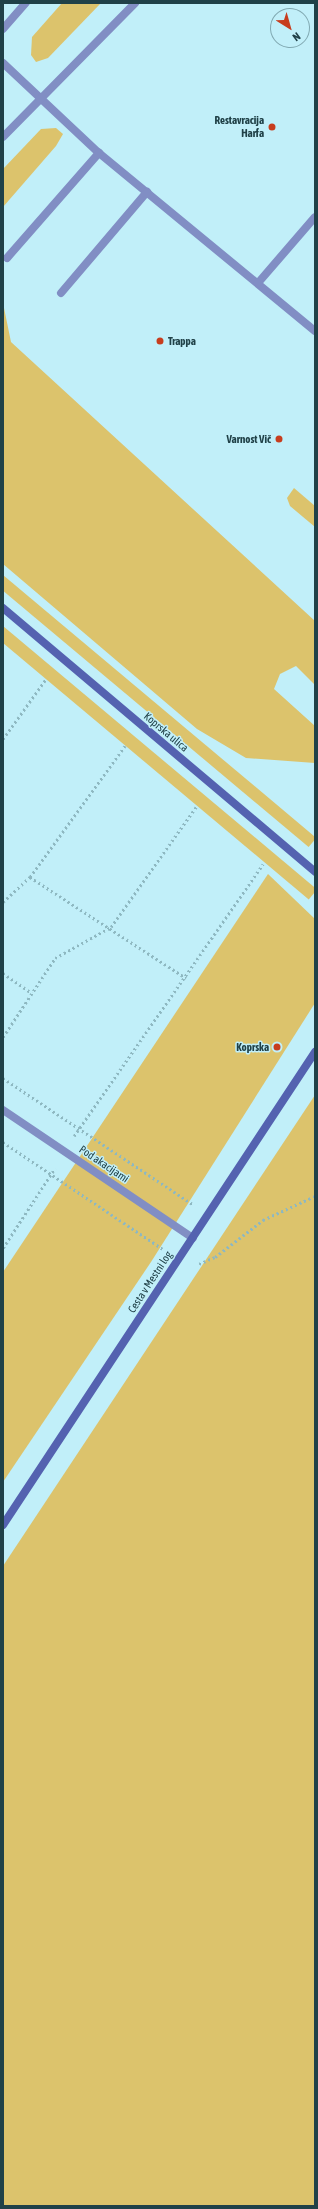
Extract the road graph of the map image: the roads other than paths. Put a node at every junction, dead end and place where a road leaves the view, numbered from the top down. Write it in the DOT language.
graph roads {
  1 [pos="26,3"];
  2 [pos="135,3"];
  3 [pos="3,29"];
  4 [pos="3,63"];
  5 [pos="42,96"];
  6 [pos="3,137"];
  7 [pos="99,153"];
  8 [pos="146,192"];
  9 [pos="315,217"];
  10 [pos="7,258"];
  11 [pos="258,283"];
  12 [pos="61,293"];
  13 [pos="315,331"];
  14 [pos="3,608"];
  15 [pos="315,872"];
  16 [pos="315,1052"];
  17 [pos="3,1110"];
  18 [pos="193,1238"];
  19 [pos="3,1525"];
  1 -- 3 [label="street"];
  2 -- 5 [label="street"];
  4 -- 5 [label="street"];
  5 -- 6 [label="street"];
  5 -- 7 [label="street"];
  7 -- 8 [label="street"];
  7 -- 10 [label="street"];
  8 -- 11 [label="street"];
  8 -- 12 [label="street"];
  9 -- 11 [label="street"];
  11 -- 13 [label="street"];
  14 -- 15 [label="street, Koprska ulica"];
  16 -- 18 [label="street, Cesta v Mestni log"];
  17 -- 18 [label="street, Pod akacijami"];
  18 -- 19 [label="street, Cesta v Mestni log"];
}
